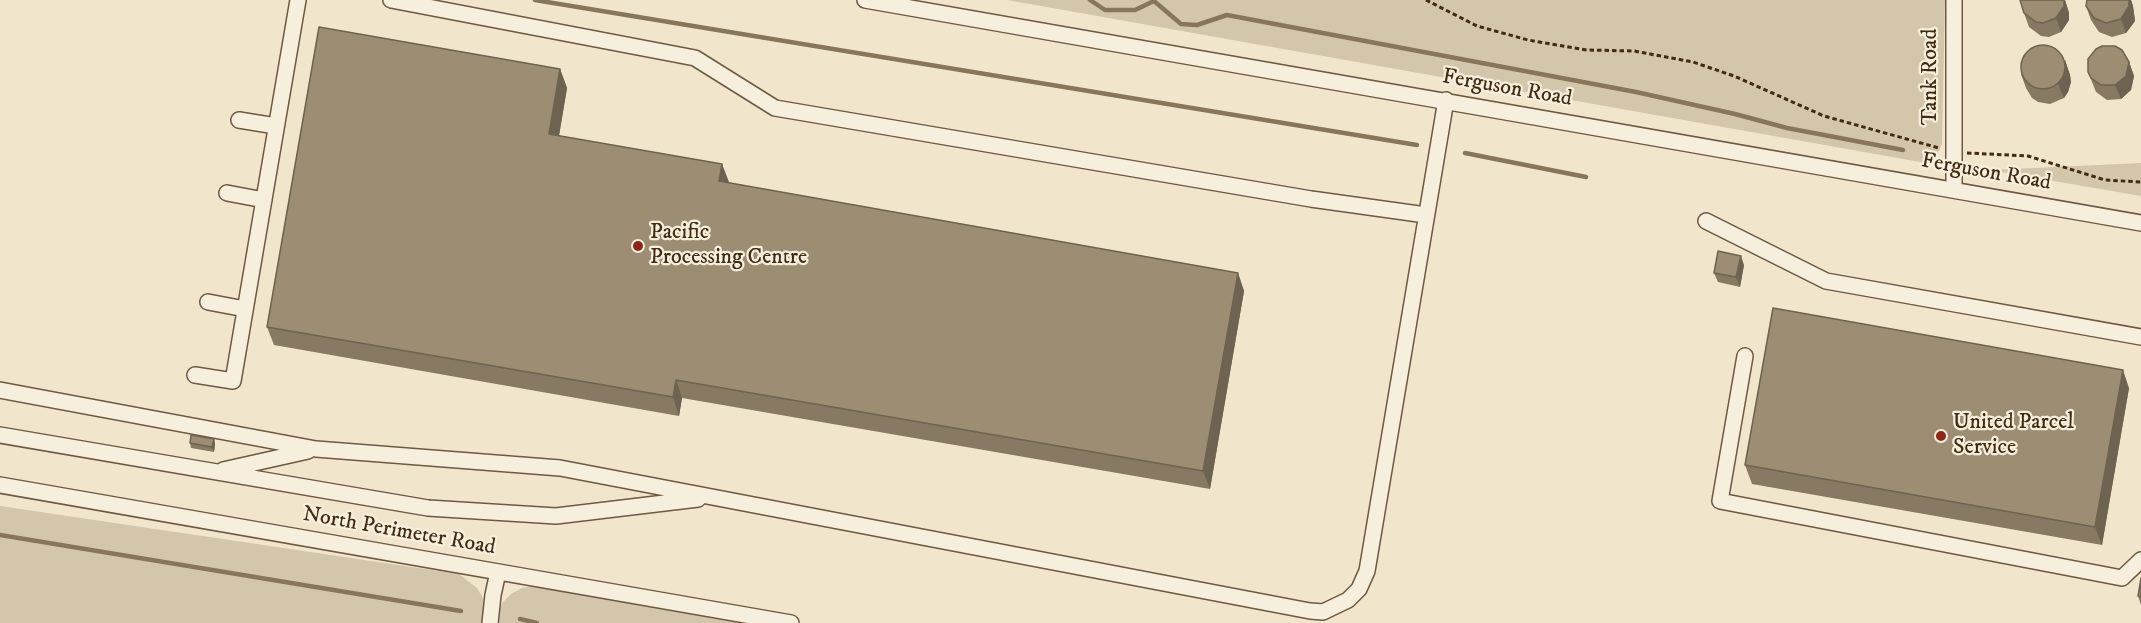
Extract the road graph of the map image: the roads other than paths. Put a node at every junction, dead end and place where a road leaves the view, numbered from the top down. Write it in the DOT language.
graph roads {
  1 [pos="298,0"];
  2 [pos="391,0"];
  3 [pos="865,0"];
  4 [pos="1954,0"];
  5 [pos="1446,100"];
  6 [pos="239,120"];
  7 [pos="276,126"];
  8 [pos="1954,190"];
  9 [pos="227,193"];
  10 [pos="264,200"];
  11 [pos="1426,216"];
  12 [pos="1706,221"];
  13 [pos="2141,223"];
  14 [pos="208,302"];
  15 [pos="245,309"];
  16 [pos="2141,337"];
  17 [pos="1745,356"];
  18 [pos="195,375"];
  19 [pos="0,390"];
  20 [pos="0,435"];
  21 [pos="316,449"];
  22 [pos="214,472"];
  23 [pos="0,485"];
  24 [pos="712,497"];
  25 [pos="2141,560"];
  26 [pos="498,572"];
  27 [pos="490,623"];
  28 [pos="790,623"];
  1 -- 7 [label="street"];
  2 -- 11 [label="street"];
  3 -- 5 [label="street, Ferguson Road"];
  4 -- 8 [label="street, Tank Road"];
  5 -- 8 [label="street, Ferguson Road"];
  5 -- 11 [label="street"];
  6 -- 7 [label="street"];
  7 -- 10 [label="street"];
  8 -- 13 [label="street, Ferguson Road"];
  9 -- 10 [label="street"];
  10 -- 15 [label="street"];
  11 -- 24 [label="street"];
  12 -- 16 [label="street"];
  14 -- 15 [label="street"];
  15 -- 18 [label="street"];
  17 -- 25 [label="street"];
  19 -- 21 [label="street"];
  20 -- 22 [label="street"];
  21 -- 22 [label="street"];
  21 -- 24 [label="street"];
  22 -- 24 [label="street"];
  23 -- 26 [label="street, North Perimeter Road"];
  26 -- 27 [label="street"];
  26 -- 28 [label="street, North Perimeter Road"];
}
